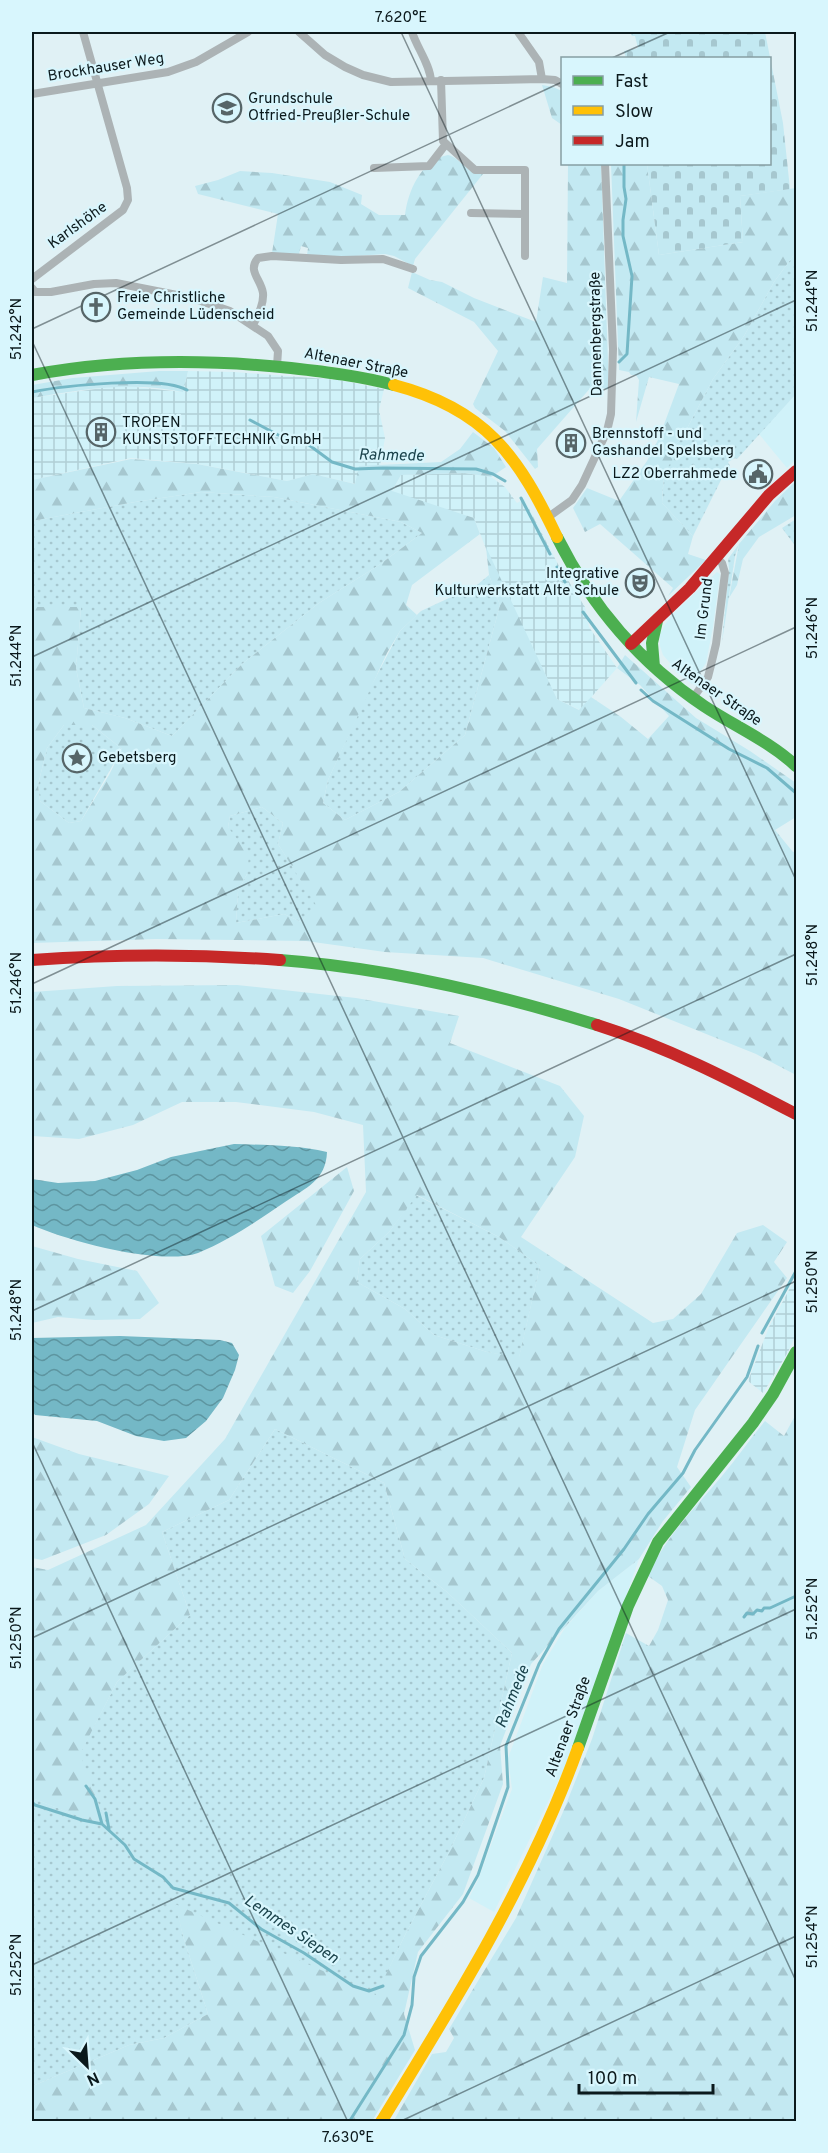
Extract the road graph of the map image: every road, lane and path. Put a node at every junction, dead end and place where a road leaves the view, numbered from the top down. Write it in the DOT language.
graph roads {
  1 [pos="83,32"];
  2 [pos="248,32"];
  3 [pos="299,32"];
  4 [pos="412,32"];
  5 [pos="518,32"];
  6 [pos="542,79"];
  7 [pos="441,80"];
  8 [pos="431,81"];
  9 [pos="98,83"];
  10 [pos="561,83"];
  11 [pos="32,94"];
  12 [pos="446,144"];
  13 [pos="605,165"];
  14 [pos="374,168"];
  15 [pos="471,213"];
  16 [pos="525,214"];
  17 [pos="525,256"];
  18 [pos="412,269"];
  19 [pos="32,279"];
  20 [pos="32,288"];
  21 [pos="253,324"];
  22 [pos="277,366"];
  23 [pos="32,375"];
  24 [pos="796,471"];
  25 [pos="547,518"];
  26 [pos="716,557"];
  27 [pos="657,620"];
  28 [pos="631,645"];
  29 [pos="654,667"];
  30 [pos="693,698"];
  31 [pos="796,766"];
  32 [pos="32,960"];
  33 [pos="32,967"];
  34 [pos="648,1047"];
  35 [pos="796,1114"];
  36 [pos="796,1120"];
  37 [pos="796,1352"];
  38 [pos="381,2121"];
  1 -- 9 [label="street"];
  2 -- 9 [label="street, Brockhauser Weg"];
  3 -- 8 [label="street"];
  4 -- 8 [label="street"];
  5 -- 6 [label="street"];
  6 -- 7 [label="street"];
  6 -- 10 [label="street"];
  7 -- 8 [label="street"];
  7 -- 12 [label="street"];
  9 -- 11 [label="street, Brockhauser Weg"];
  9 -- 19 [label="street, Karlshöhe"];
  12 -- 14 [label="street"];
  12 -- 16 [label="street"];
  13 -- 25 [label="street, Dannenbergstraße"];
  15 -- 16 [label="street"];
  16 -- 17 [label="street"];
  18 -- 21 [label="street"];
  20 -- 21 [label="street"];
  21 -- 22 [label="street"];
  22 -- 23 [label="main road, Altenaer Straße"];
  22 -- 25 [label="main road, Altenaer Straße"];
  24 -- 26 [label="main road, Im Grund"];
  25 -- 28 [label="main road, Altenaer Straße"];
  26 -- 27 [label="main road, Im Grund"];
  26 -- 30 [label="street, Im Grund"];
  27 -- 28 [label="main road, Im Grund"];
  27 -- 29 [label="main road"];
  28 -- 29 [label="main road, Altenaer Straße"];
  29 -- 30 [label="main road, Altenaer Straße"];
  30 -- 31 [label="main road, Altenaer Straße"];
  32 -- 34 [label="main road"];
  33 -- 34 [label="main road"];
  34 -- 35 [label="main road"];
  34 -- 36 [label="main road"];
  37 -- 38 [label="main road, Altenaer Straße"];
}
